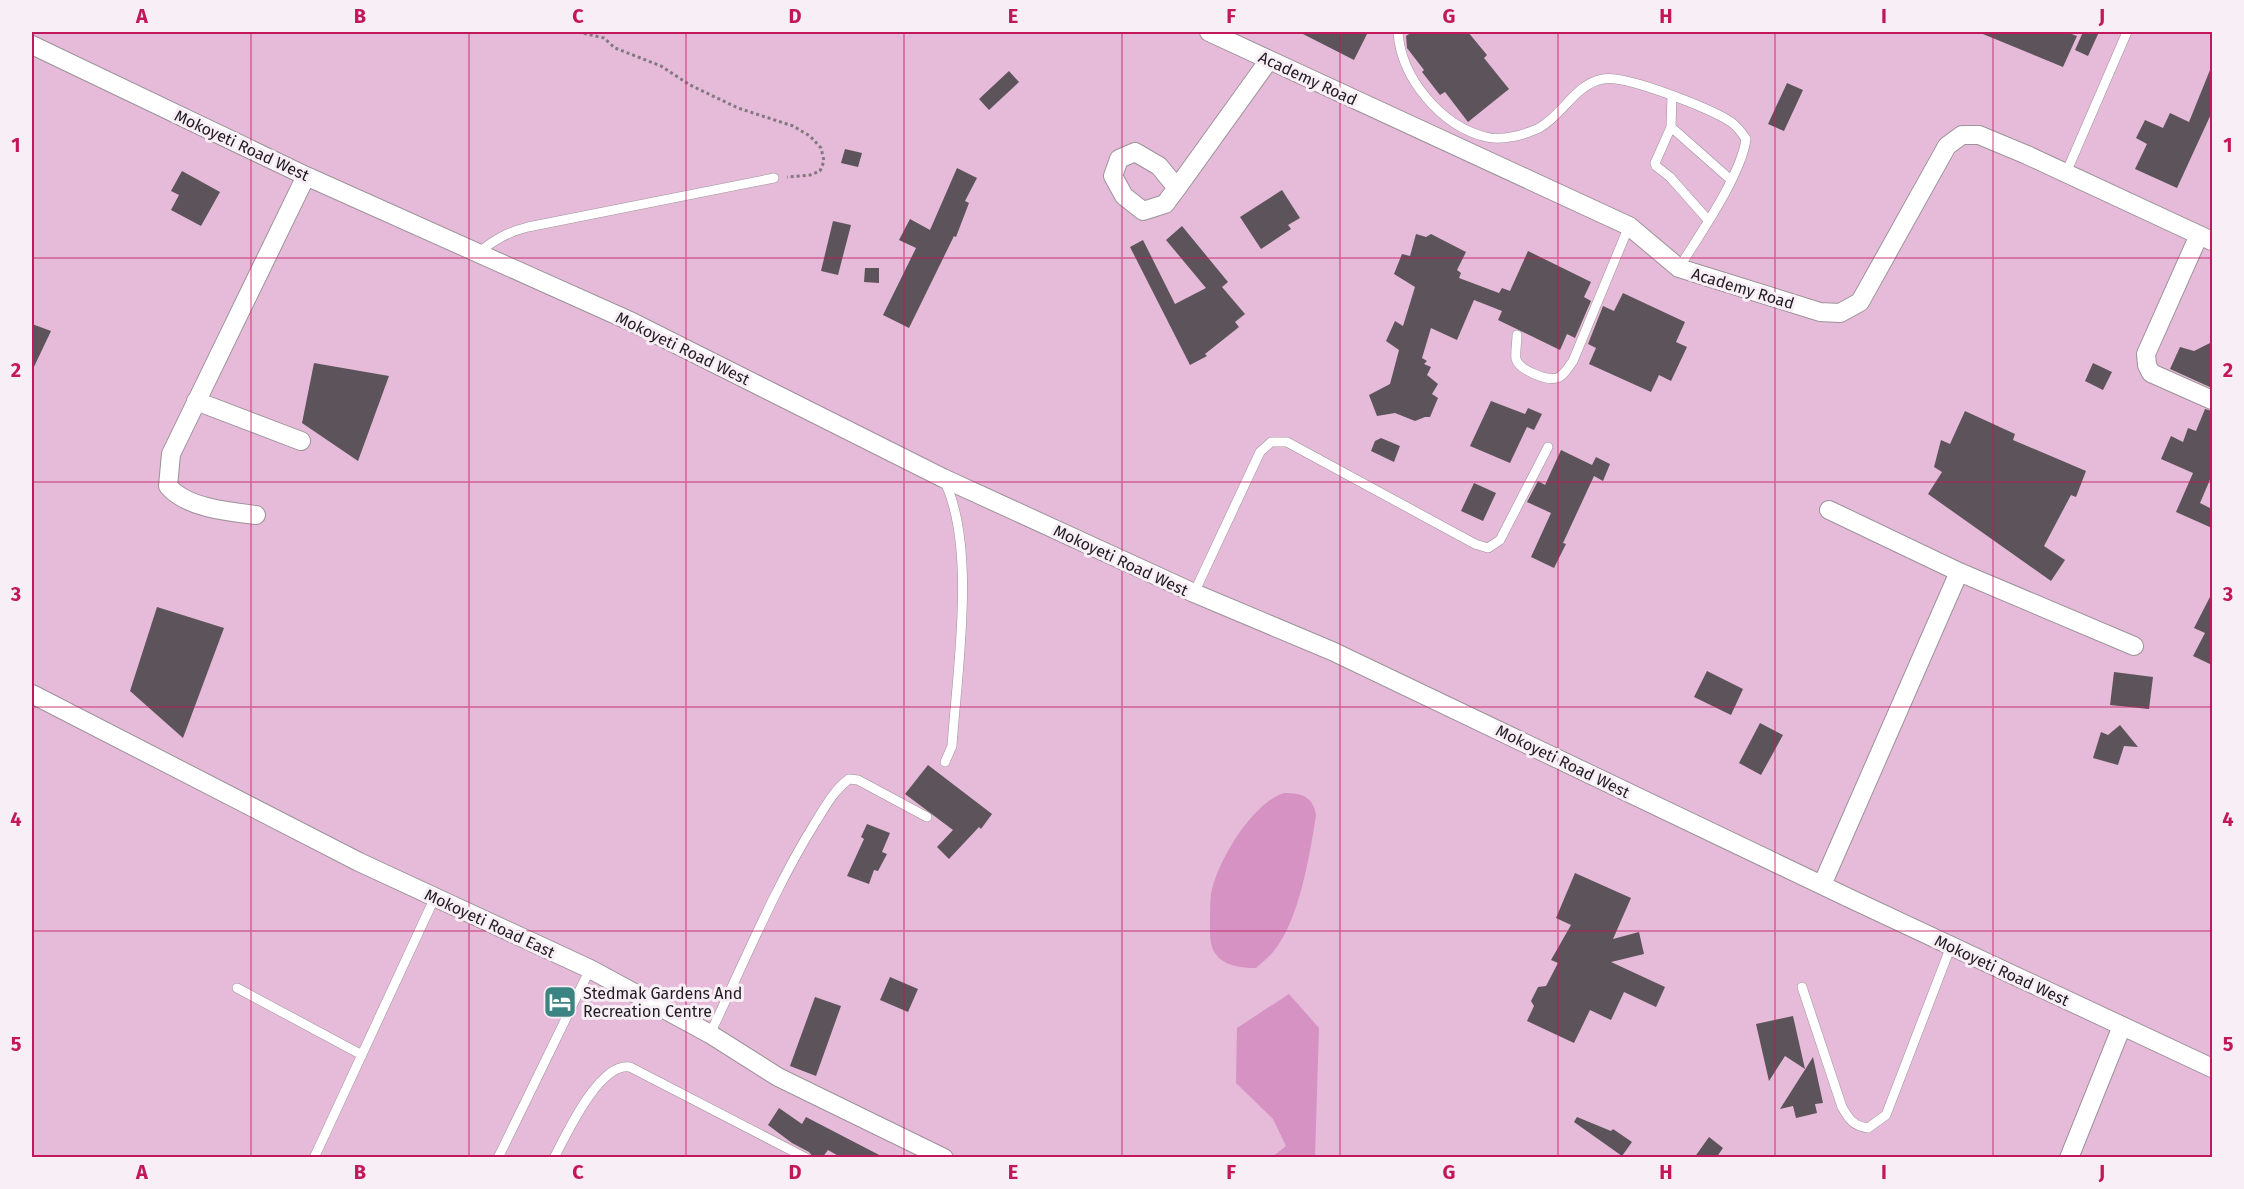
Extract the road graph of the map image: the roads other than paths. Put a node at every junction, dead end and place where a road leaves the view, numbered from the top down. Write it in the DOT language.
graph roads {
  1 [pos="1209,32"];
  2 [pos="1398,32"];
  3 [pos="2127,32"];
  4 [pos="32,45"];
  5 [pos="1269,60"];
  6 [pos="1672,96"];
  7 [pos="1671,127"];
  8 [pos="2066,173"];
  9 [pos="306,176"];
  10 [pos="774,178"];
  11 [pos="1731,180"];
  12 [pos="1177,188"];
  13 [pos="1708,220"];
  14 [pos="1629,226"];
  15 [pos="2206,238"];
  16 [pos="478,253"];
  17 [pos="1679,268"];
  18 [pos="1518,336"];
  19 [pos="196,400"];
  20 [pos="2212,400"];
  21 [pos="301,441"];
  22 [pos="1548,447"];
  23 [pos="943,478"];
  24 [pos="1829,510"];
  25 [pos="256,515"];
  26 [pos="1959,572"];
  27 [pos="1194,593"];
  28 [pos="2134,646"];
  29 [pos="32,694"];
  30 [pos="945,762"];
  31 [pos="927,817"];
  32 [pos="1822,885"];
  33 [pos="435,897"];
  34 [pos="1951,946"];
  35 [pos="590,969"];
  36 [pos="1802,987"];
  37 [pos="237,988"];
  38 [pos="2122,1026"];
  39 [pos="710,1034"];
  40 [pos="362,1055"];
  41 [pos="2212,1068"];
  42 [pos="939,1157"];
  43 [pos="314,1158"];
  44 [pos="498,1158"];
  45 [pos="554,1158"];
  46 [pos="806,1158"];
  47 [pos="2069,1158"];
  1 -- 5 [label="street, Academy Road"];
  2 -- 6 [label="lane"];
  3 -- 8 [label="lane"];
  4 -- 9 [label="street, Mokoyeti Road West"];
  5 -- 12 [label="street"];
  5 -- 14 [label="street, Academy Road"];
  6 -- 7 [label="lane"];
  6 -- 11 [label="lane"];
  7 -- 11 [label="lane"];
  7 -- 13 [label="lane"];
  8 -- 15 [label="street, Academy Road"];
  8 -- 17 [label="street, Academy Road"];
  9 -- 16 [label="street, Mokoyeti Road West"];
  9 -- 19 [label="street"];
  10 -- 16 [label="lane"];
  11 -- 13 [label="lane"];
  13 -- 17 [label="lane"];
  14 -- 17 [label="street, Academy Road"];
  14 -- 18 [label="lane"];
  15 -- 20 [label="street"];
  16 -- 23 [label="street, Mokoyeti Road West"];
  19 -- 21 [label="street"];
  19 -- 25 [label="street"];
  22 -- 27 [label="lane"];
  23 -- 27 [label="street, Mokoyeti Road West"];
  23 -- 30 [label="lane"];
  24 -- 26 [label="street"];
  26 -- 28 [label="street"];
  26 -- 32 [label="street"];
  27 -- 32 [label="street, Mokoyeti Road West"];
  29 -- 33 [label="street, Mokoyeti Road East"];
  31 -- 39 [label="lane"];
  32 -- 34 [label="street, Mokoyeti Road West"];
  33 -- 35 [label="street, Mokoyeti Road East"];
  33 -- 40 [label="lane"];
  34 -- 36 [label="lane"];
  34 -- 38 [label="street, Mokoyeti Road West"];
  35 -- 39 [label="street, Mokoyeti Road East"];
  35 -- 44 [label="lane"];
  37 -- 40 [label="lane"];
  38 -- 41 [label="street, Mokoyeti Road West"];
  38 -- 47 [label="street"];
  39 -- 42 [label="street, Mokoyeti Road East"];
  40 -- 43 [label="lane"];
  45 -- 46 [label="lane"];
}
